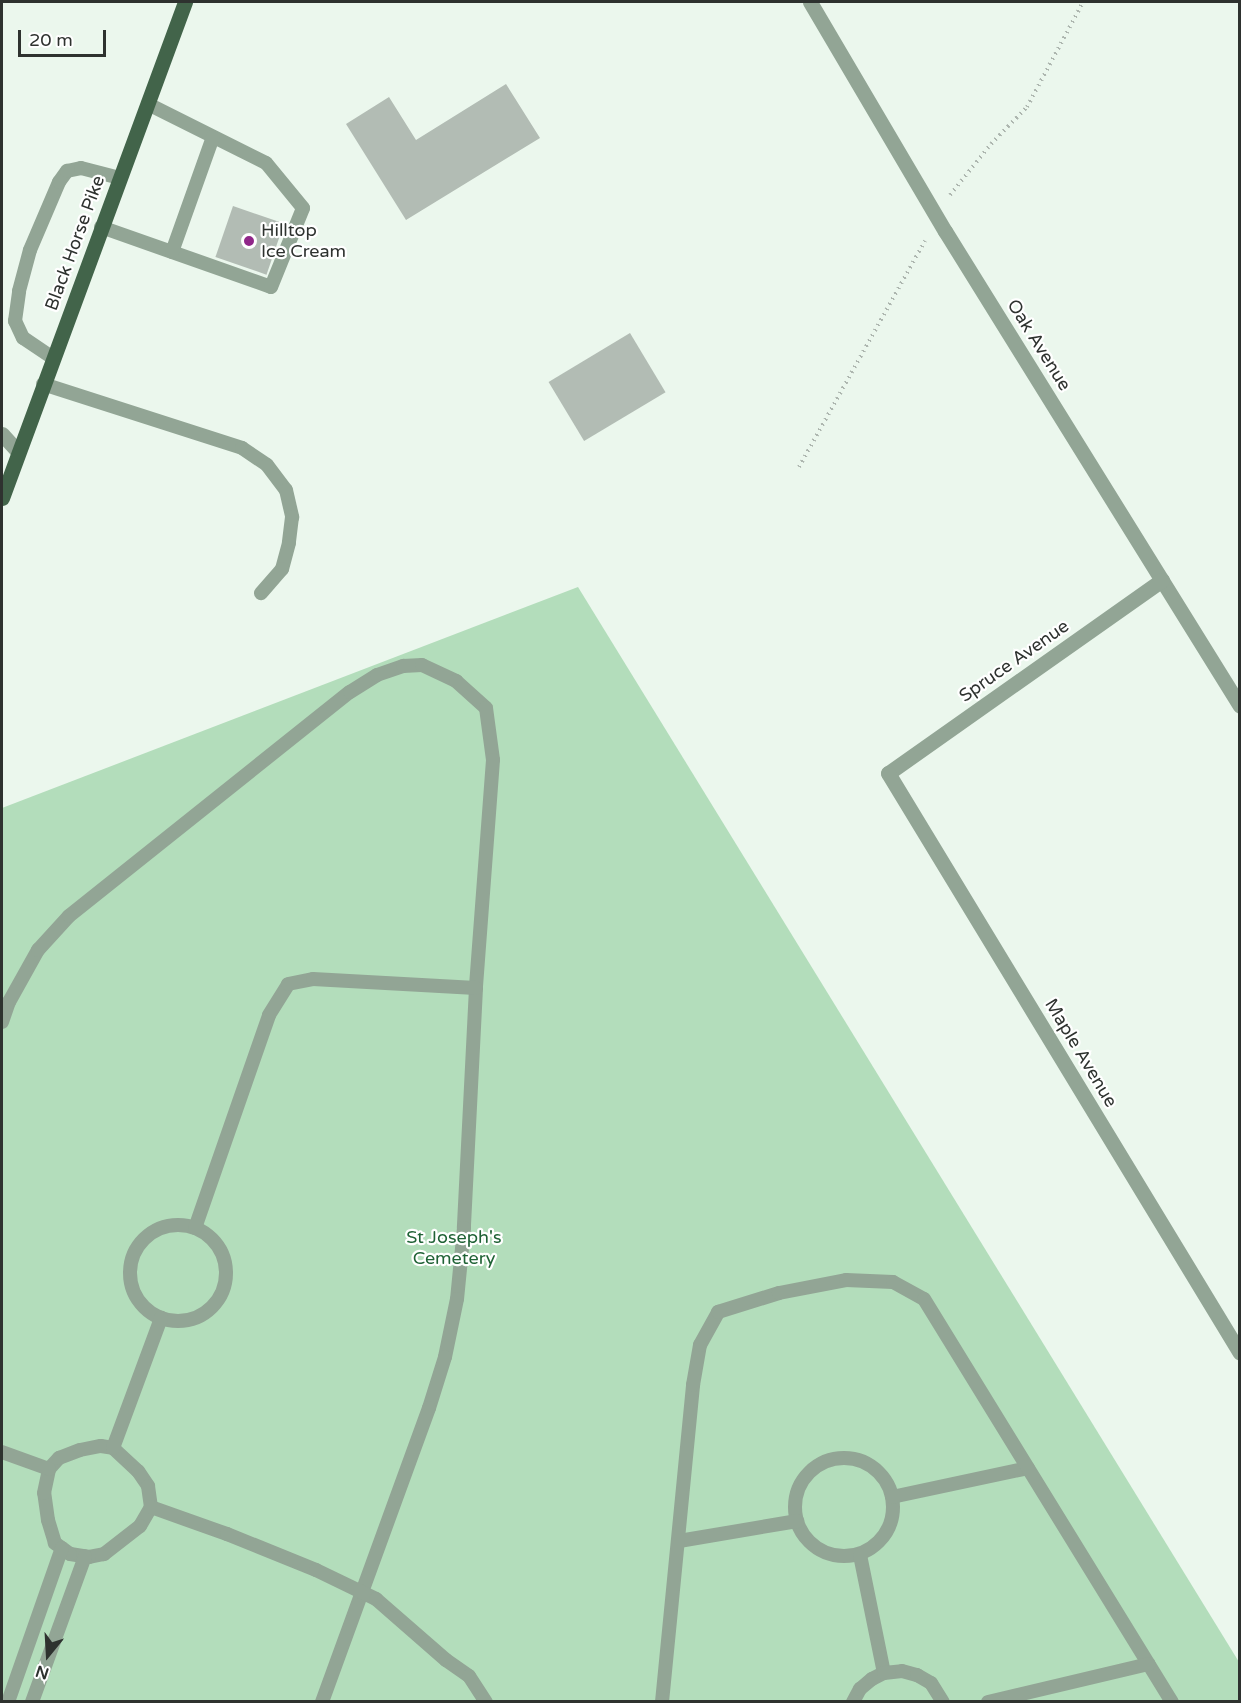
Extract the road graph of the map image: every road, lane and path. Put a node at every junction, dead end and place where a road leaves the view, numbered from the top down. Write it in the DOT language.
graph roads {
  1 [pos="185,2"];
  2 [pos="810,2"];
  3 [pos="148,104"];
  4 [pos="213,136"];
  5 [pos="120,178"];
  6 [pos="101,227"];
  7 [pos="172,252"];
  8 [pos="53,358"];
  9 [pos="44,384"];
  10 [pos="2,434"];
  11 [pos="18,452"];
  12 [pos="2,498"];
  13 [pos="1162,580"];
  14 [pos="261,593"];
  15 [pos="1239,706"];
  16 [pos="888,773"];
  17 [pos="476,988"];
  18 [pos="2,1022"];
  19 [pos="195,1228"];
  20 [pos="161,1318"];
  21 [pos="1239,1353"];
  22 [pos="113,1448"];
  23 [pos="2,1452"];
  24 [pos="1028,1468"];
  25 [pos="49,1469"];
  26 [pos="892,1497"];
  27 [pos="151,1507"];
  28 [pos="797,1521"];
  29 [pos="679,1541"];
  30 [pos="62,1548"];
  31 [pos="860,1555"];
  32 [pos="85,1556"];
  33 [pos="362,1592"];
  34 [pos="1149,1664"];
  35 [pos="884,1673"];
  36 [pos="8,1701"];
  37 [pos="32,1701"];
  38 [pos="322,1701"];
  39 [pos="486,1701"];
  40 [pos="662,1701"];
  41 [pos="853,1701"];
  42 [pos="943,1701"];
  43 [pos="988,1701"];
  44 [pos="1172,1701"];
  1 -- 3 [label="main road, Black Horse Pike"];
  2 -- 13 [label="street, Oak Avenue"];
  3 -- 4 [label="lane"];
  3 -- 5 [label="main road, Black Horse Pike"];
  4 -- 7 [label="lane"];
  4 -- 7 [label="lane"];
  5 -- 6 [label="main road, Black Horse Pike"];
  5 -- 8 [label="lane"];
  6 -- 7 [label="lane"];
  6 -- 8 [label="main road, Black Horse Pike"];
  8 -- 9 [label="main road, Black Horse Pike"];
  9 -- 11 [label="main road, Black Horse Pike"];
  9 -- 14 [label="lane"];
  10 -- 11 [label="street"];
  11 -- 12 [label="main road, Black Horse Pike"];
  13 -- 15 [label="street, Oak Avenue"];
  13 -- 16 [label="street, Spruce Avenue"];
  16 -- 21 [label="street, Maple Avenue"];
  17 -- 18 [label="lane"];
  17 -- 19 [label="lane"];
  17 -- 33 [label="lane"];
  19 -- 20 [label="lane"];
  19 -- 20 [label="lane"];
  20 -- 22 [label="lane"];
  22 -- 25 [label="lane"];
  22 -- 27 [label="lane"];
  23 -- 25 [label="lane"];
  24 -- 26 [label="lane"];
  24 -- 29 [label="lane"];
  24 -- 34 [label="lane"];
  25 -- 30 [label="lane"];
  26 -- 28 [label="lane"];
  26 -- 31 [label="lane"];
  27 -- 32 [label="lane"];
  27 -- 33 [label="lane"];
  28 -- 29 [label="lane"];
  28 -- 31 [label="lane"];
  29 -- 40 [label="lane"];
  30 -- 32 [label="lane"];
  30 -- 36 [label="lane"];
  31 -- 35 [label="lane"];
  32 -- 37 [label="lane"];
  33 -- 38 [label="lane"];
  33 -- 39 [label="lane"];
  34 -- 43 [label="lane"];
  34 -- 44 [label="lane"];
  35 -- 41 [label="lane"];
  35 -- 42 [label="lane"];
}
